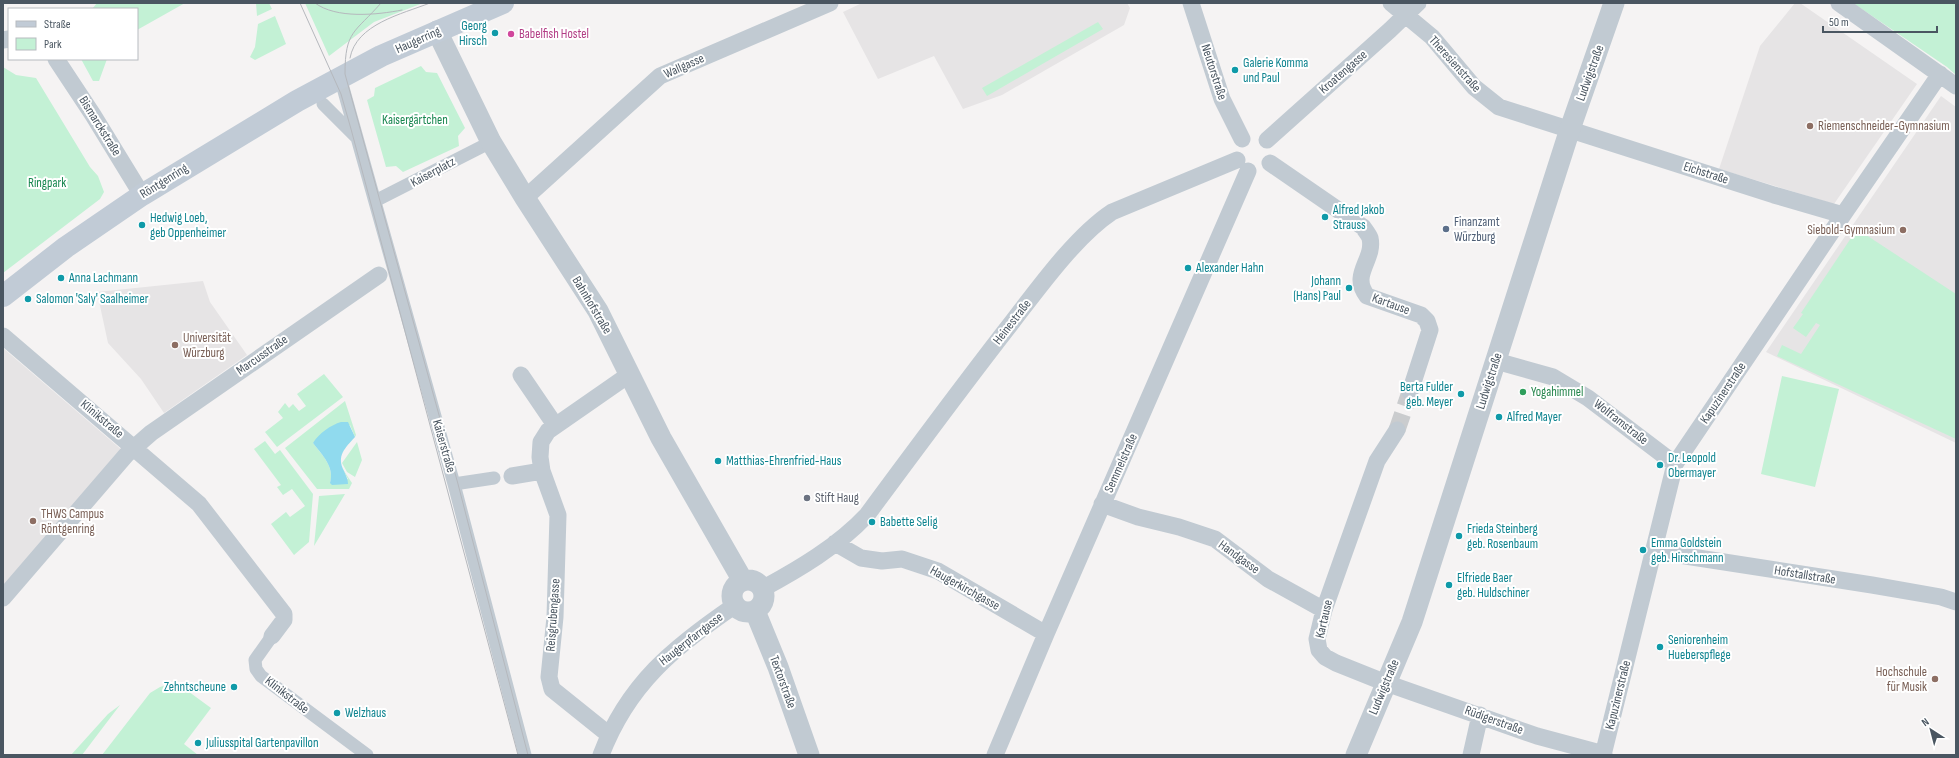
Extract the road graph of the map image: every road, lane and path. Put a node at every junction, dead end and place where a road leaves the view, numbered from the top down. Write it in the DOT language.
graph roads {
  1 [pos="503,3"];
  2 [pos="830,3"];
  3 [pos="1191,3"];
  4 [pos="1391,3"];
  5 [pos="1614,3"];
  6 [pos="1839,3"];
  7 [pos="1412,9"];
  8 [pos="437,31"];
  9 [pos="57,60"];
  10 [pos="1940,74"];
  11 [pos="337,78"];
  12 [pos="1956,86"];
  13 [pos="323,104"];
  14 [pos="1570,129"];
  15 [pos="357,138"];
  16 [pos="1242,139"];
  17 [pos="1267,140"];
  18 [pos="491,142"];
  19 [pos="1242,166"];
  20 [pos="1268,166"];
  21 [pos="142,195"];
  22 [pos="525,198"];
  23 [pos="375,200"];
  24 [pos="1843,215"];
  25 [pos="395,271"];
  26 [pos="378,275"];
  27 [pos="3,296"];
  28 [pos="3,336"];
  29 [pos="1496,361"];
  30 [pos="630,374"];
  31 [pos="521,375"];
  32 [pos="1410,392"];
  33 [pos="554,425"];
  34 [pos="1397,430"];
  35 [pos="134,447"];
  36 [pos="1675,464"];
  37 [pos="542,471"];
  38 [pos="512,476"];
  39 [pos="494,478"];
  40 [pos="454,484"];
  41 [pos="1102,504"];
  42 [pos="835,543"];
  43 [pos="1653,551"];
  44 [pos="743,581"];
  45 [pos="762,589"];
  46 [pos="3,598"];
  47 [pos="1956,602"];
  48 [pos="734,606"];
  49 [pos="1324,610"];
  50 [pos="755,611"];
  51 [pos="1046,634"];
  52 [pos="272,636"];
  53 [pos="1386,683"];
  54 [pos="1480,715"];
  55 [pos="608,734"];
  56 [pos="1603,754"];
  57 [pos="367,755"];
  58 [pos="525,755"];
  59 [pos="601,755"];
  60 [pos="809,755"];
  61 [pos="995,755"];
  62 [pos="1356,755"];
  63 [pos="1471,755"];
  1 -- 8 [label="main road, Haugerring"];
  2 -- 22 [label="street, Wallgasse"];
  3 -- 16 [label="street, Neutorstraße"];
  4 -- 7 [label="street, Theresienstraße"];
  5 -- 14 [label="street, Ludwigstraße"];
  6 -- 10 [label="street"];
  7 -- 14 [label="street, Theresienstraße"];
  7 -- 17 [label="street, Kroatengasse"];
  8 -- 11 [label="main road, Haugerring"];
  8 -- 18 [label="street, Bahnhofstraße"];
  9 -- 21 [label="street, Bismarckstraße"];
  10 -- 12 [label="street"];
  10 -- 24 [label="street, Kapuzinerstraße"];
  11 -- 15 [label="street, Kaiserstraße"];
  11 -- 21 [label="main road, Röntgenring"];
  13 -- 15 [label="street, Kaiserstraße"];
  14 -- 24 [label="street, Eichstraße"];
  14 -- 29 [label="street, Ludwigstraße"];
  15 -- 23 [label="street, Kaiserstraße"];
  16 -- 17 [label="street"];
  16 -- 19 [label="street"];
  17 -- 20 [label="street"];
  18 -- 22 [label="street, Bahnhofstraße"];
  18 -- 23 [label="street, Kaiserplatz"];
  19 -- 20 [label="street"];
  19 -- 41 [label="street, Semmelstraße"];
  19 -- 42 [label="street, Heinestraße"];
  20 -- 32 [label="street, Kartause"];
  21 -- 27 [label="main road, Röntgenring"];
  22 -- 30 [label="street, Bahnhofstraße"];
  23 -- 25 [label="street, Kaiserstraße"];
  24 -- 36 [label="street, Kapuzinerstraße"];
  25 -- 26 [label="street, Marcusstraße"];
  25 -- 40 [label="street, Kaiserstraße"];
  26 -- 35 [label="street, Marcusstraße"];
  28 -- 35 [label="street, Klinikstraße"];
  29 -- 36 [label="street, Wolframstraße"];
  29 -- 53 [label="street, Ludwigstraße"];
  30 -- 33 [label="street, Reisgrubengasse"];
  30 -- 44 [label="street, Bahnhofstraße"];
  31 -- 33 [label="street"];
  33 -- 37 [label="street, Reisgrubengasse"];
  34 -- 49 [label="street, Kartause"];
  35 -- 46 [label="street, Marcusstraße"];
  35 -- 52 [label="street, Klinikstraße"];
  36 -- 43 [label="street, Kapuzinerstraße"];
  37 -- 38 [label="street"];
  37 -- 55 [label="street, Reisgrubengasse"];
  39 -- 40 [label="street"];
  40 -- 58 [label="street, Kaiserstraße"];
  41 -- 49 [label="street, Handgasse"];
  41 -- 51 [label="street, Semmelstraße"];
  42 -- 45 [label="street"];
  42 -- 51 [label="street, Haugerkirchgasse"];
  43 -- 47 [label="street, Hofstallstraße"];
  43 -- 56 [label="street, Kapuzinerstraße"];
  44 -- 45 [label="street"];
  44 -- 48 [label="street"];
  45 -- 50 [label="street"];
  48 -- 50 [label="street"];
  48 -- 55 [label="street, Haugerpfarrgasse"];
  49 -- 53 [label="street, Kartause"];
  50 -- 60 [label="street, Textorstraße"];
  51 -- 61 [label="street, Semmelstraße"];
  52 -- 57 [label="street, Klinikstraße"];
  53 -- 54 [label="street, Rüdigerstraße"];
  53 -- 62 [label="street, Ludwigstraße"];
  54 -- 56 [label="street, Rüdigerstraße"];
  54 -- 63 [label="street"];
  55 -- 59 [label="street, Haugerpfarrgasse"];
}
